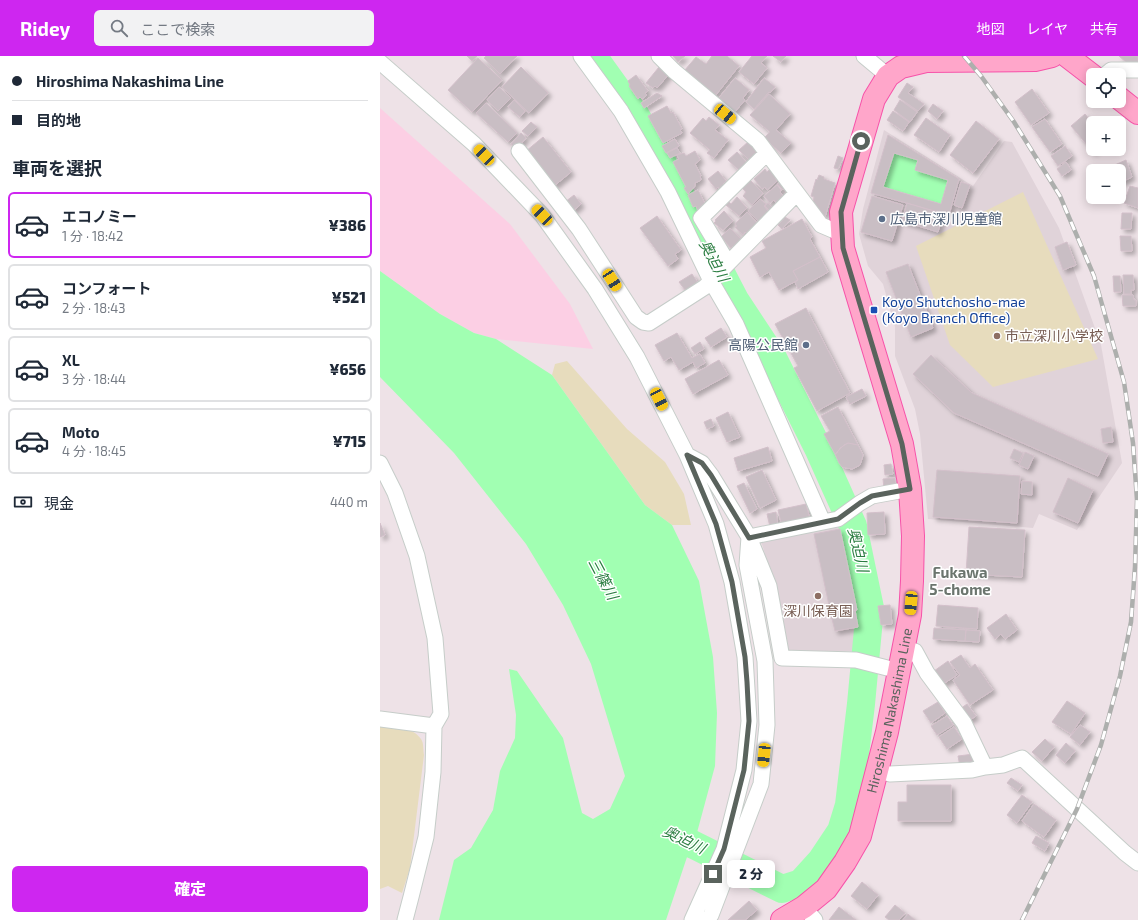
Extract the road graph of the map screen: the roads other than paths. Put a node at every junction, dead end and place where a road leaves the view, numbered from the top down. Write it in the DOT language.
graph roads {
  1 [pos="581,56"];
  2 [pos="659,56"];
  3 [pos="864,56"];
  4 [pos="1052,56"];
  5 [pos="1066,56"];
  6 [pos="380,62"];
  7 [pos="1126,70"];
  8 [pos="1138,70"];
  9 [pos="1086,71"];
  10 [pos="888,76"];
  11 [pos="1126,104"];
  12 [pos="1138,113"];
  13 [pos="519,151"];
  14 [pos="767,153"];
  15 [pos="797,192"];
  16 [pos="842,234"];
  17 [pos="720,272"];
  18 [pos="687,455"];
  19 [pos="380,463"];
  20 [pos="910,489"];
  21 [pos="823,522"];
  22 [pos="749,538"];
  23 [pos="903,647"];
  24 [pos="889,668"];
  25 [pos="380,719"];
  26 [pos="434,726"];
  27 [pos="985,767"];
  28 [pos="876,771"];
  29 [pos="1138,863"];
  30 [pos="809,914"];
  31 [pos="405,920"];
  32 [pos="692,920"];
  33 [pos="707,920"];
  34 [pos="782,920"];
  1 -- 17 [label="street"];
  2 -- 14 [label="street"];
  3 -- 10 [label="street"];
  4 -- 10 [label="main road"];
  5 -- 9 [label="main road"];
  6 -- 18 [label="street"];
  7 -- 8 [label="street"];
  10 -- 16 [label="main road, Hiroshima Nakashima Line"];
  11 -- 12 [label="main road"];
  13 -- 17 [label="street"];
  14 -- 15 [label="street"];
  14 -- 17 [label="street"];
  15 -- 16 [label="street"];
  15 -- 17 [label="street"];
  16 -- 20 [label="main road, Hiroshima Nakashima Line"];
  17 -- 21 [label="street"];
  18 -- 22 [label="street"];
  18 -- 32 [label="street"];
  19 -- 26 [label="street"];
  20 -- 21 [label="street"];
  20 -- 23 [label="main road, Hiroshima Nakashima Line"];
  21 -- 22 [label="street"];
  22 -- 24 [label="street"];
  22 -- 33 [label="street"];
  23 -- 24 [label="main road, Hiroshima Nakashima Line"];
  23 -- 27 [label="street"];
  24 -- 28 [label="main road, Hiroshima Nakashima Line"];
  25 -- 26 [label="street"];
  26 -- 31 [label="street"];
  27 -- 28 [label="street"];
  27 -- 29 [label="street"];
  28 -- 30 [label="main road, Hiroshima Nakashima Line"];
  30 -- 34 [label="main road, Hiroshima Nakashima Line"];
}
